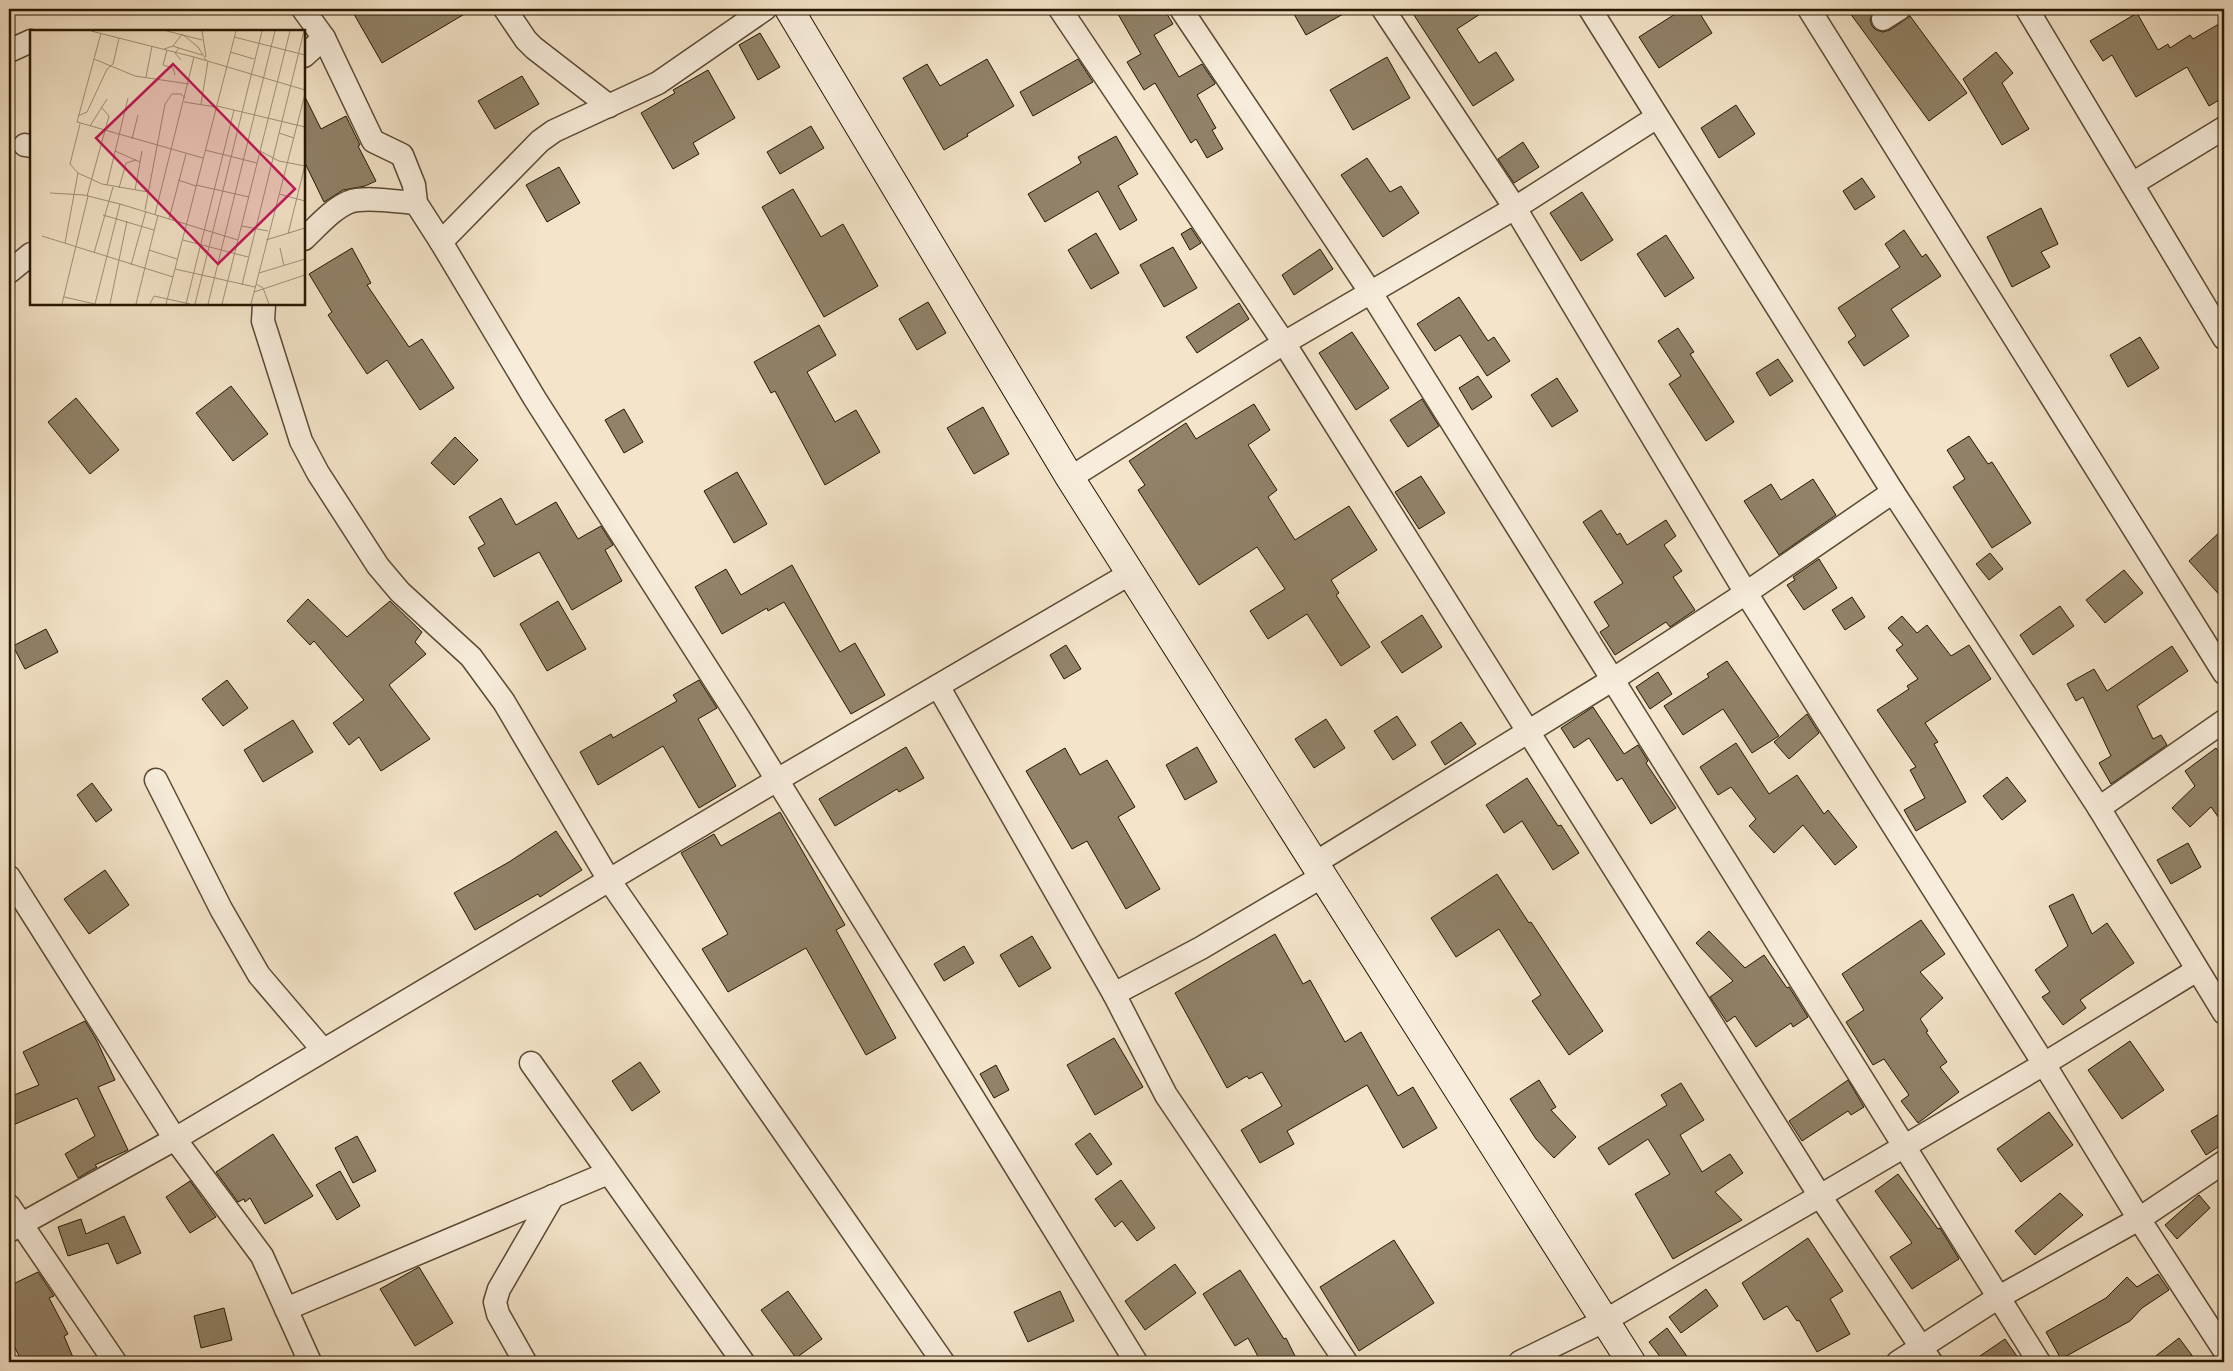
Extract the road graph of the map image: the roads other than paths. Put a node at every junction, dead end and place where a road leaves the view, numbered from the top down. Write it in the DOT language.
graph roads {
  1 [pos="303,9"];
  2 [pos="505,9"];
  3 [pos="765,9"];
  4 [pos="788,9"];
  5 [pos="1060,9"];
  6 [pos="1181,9"];
  7 [pos="1383,9"];
  8 [pos="1590,9"];
  9 [pos="1809,9"];
  10 [pos="2027,9"];
  11 [pos="324,38"];
  12 [pos="30,41"];
  13 [pos="9,51"];
  14 [pos="305,55"];
  15 [pos="609,106"];
  16 [pos="1657,117"];
  17 [pos="2224,128"];
  18 [pos="2132,184"];
  19 [pos="416,203"];
  20 [pos="1515,208"];
  21 [pos="305,238"];
  22 [pos="441,242"];
  23 [pos="30,255"];
  24 [pos="9,272"];
  25 [pos="1371,293"];
  26 [pos="264,305"];
  27 [pos="2224,338"];
  28 [pos="1284,343"];
  29 [pos="1070,478"];
  30 [pos="1893,492"];
  31 [pos="1131,573"];
  32 [pos="1746,593"];
  33 [pos="2224,673"];
  34 [pos="1612,680"];
  35 [pos="938,686"];
  36 [pos="2224,721"];
  37 [pos="1527,730"];
  38 [pos="156,780"];
  39 [pos="777,780"];
  40 [pos="2099,808"];
  41 [pos="1319,869"];
  42 [pos="9,877"];
  43 [pos="609,880"];
  44 [pos="2196,970"];
  45 [pos="1114,994"];
  46 [pos="2224,1013"];
  47 [pos="323,1050"];
  48 [pos="530,1063"];
  49 [pos="2044,1064"];
  50 [pos="175,1139"];
  51 [pos="1905,1146"];
  52 [pos="2224,1162"];
  53 [pos="608,1172"];
  54 [pos="552,1196"];
  55 [pos="1820,1196"];
  56 [pos="2139,1219"];
  57 [pos="12,1220"];
  58 [pos="1999,1297"];
  59 [pos="286,1309"];
  60 [pos="1606,1320"];
  61 [pos="2224,1350"];
  62 [pos="1926,1355"];
  63 [pos="115,1362"];
  64 [pos="310,1362"];
  65 [pos="525,1362"];
  66 [pos="743,1362"];
  67 [pos="943,1362"];
  68 [pos="1136,1362"];
  69 [pos="1346,1362"];
  70 [pos="1520,1362"];
  71 [pos="1631,1362"];
  72 [pos="1898,1362"];
  73 [pos="2038,1362"];
  1 -- 11 [label="street"];
  2 -- 15 [label="street"];
  3 -- 15 [label="street"];
  4 -- 29 [label="street"];
  5 -- 28 [label="street"];
  6 -- 25 [label="street"];
  7 -- 20 [label="street"];
  8 -- 16 [label="street"];
  9 -- 33 [label="street"];
  10 -- 18 [label="street"];
  11 -- 14 [label="street"];
  11 -- 19 [label="street"];
  12 -- 13 [label="street"];
  15 -- 22 [label="street"];
  16 -- 20 [label="street"];
  16 -- 30 [label="street"];
  17 -- 18 [label="street"];
  18 -- 27 [label="street"];
  19 -- 21 [label="street"];
  19 -- 22 [label="street"];
  20 -- 25 [label="street"];
  20 -- 32 [label="street"];
  22 -- 39 [label="street"];
  23 -- 24 [label="street"];
  25 -- 28 [label="street"];
  25 -- 34 [label="street"];
  26 -- 43 [label="street"];
  28 -- 29 [label="street"];
  28 -- 37 [label="street"];
  29 -- 31 [label="street"];
  30 -- 32 [label="street"];
  30 -- 40 [label="street"];
  31 -- 35 [label="street"];
  31 -- 41 [label="street"];
  32 -- 34 [label="street"];
  32 -- 49 [label="street"];
  34 -- 37 [label="street"];
  34 -- 51 [label="street"];
  35 -- 39 [label="street"];
  35 -- 45 [label="street"];
  36 -- 40 [label="street"];
  37 -- 41 [label="street"];
  37 -- 55 [label="street"];
  38 -- 47 [label="street"];
  39 -- 43 [label="street"];
  39 -- 68 [label="street"];
  40 -- 44 [label="street"];
  41 -- 45 [label="street"];
  41 -- 60 [label="street"];
  42 -- 50 [label="street"];
  43 -- 47 [label="street"];
  43 -- 67 [label="street"];
  44 -- 46 [label="street"];
  44 -- 49 [label="street"];
  45 -- 69 [label="street"];
  47 -- 50 [label="street"];
  48 -- 53 [label="street"];
  49 -- 51 [label="street"];
  49 -- 56 [label="street"];
  50 -- 57 [label="street"];
  50 -- 59 [label="street"];
  51 -- 55 [label="street"];
  51 -- 58 [label="street"];
  52 -- 56 [label="street"];
  53 -- 54 [label="street"];
  53 -- 66 [label="street"];
  54 -- 59 [label="street"];
  54 -- 65 [label="street"];
  55 -- 60 [label="street"];
  55 -- 62 [label="street"];
  56 -- 58 [label="street"];
  56 -- 61 [label="street"];
  57 -- 63 [label="street"];
  58 -- 62 [label="street"];
  58 -- 73 [label="street"];
  59 -- 64 [label="street"];
  60 -- 70 [label="street"];
  60 -- 71 [label="street"];
  62 -- 72 [label="street"];
}
